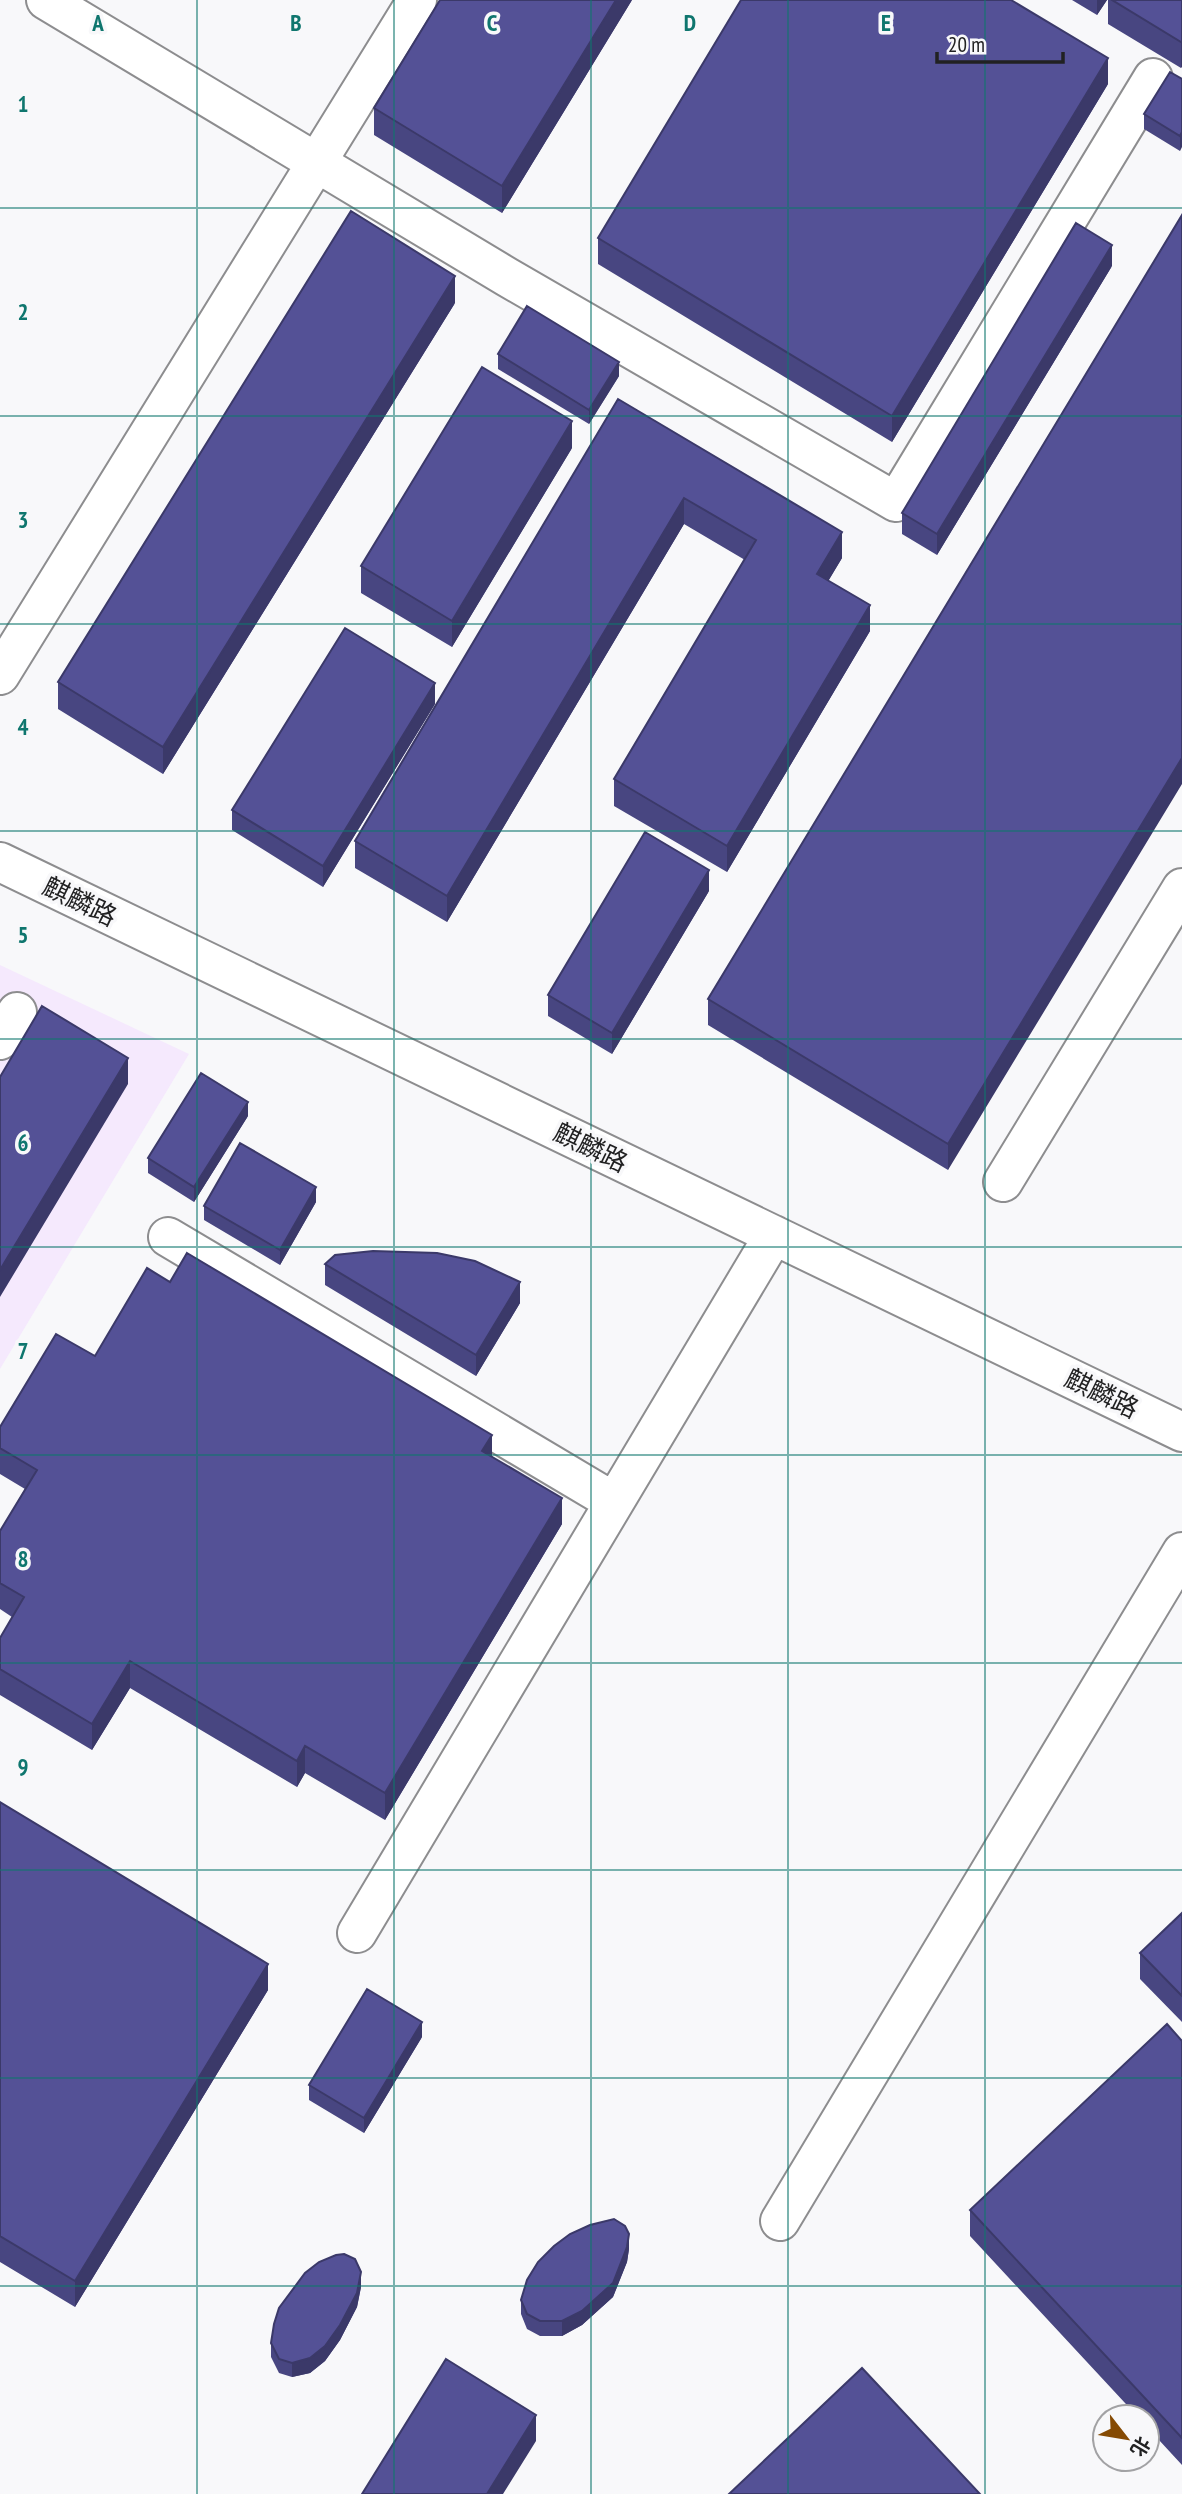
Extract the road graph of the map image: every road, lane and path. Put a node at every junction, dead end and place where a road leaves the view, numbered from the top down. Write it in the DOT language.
graph roads {
  1 [pos="46,0"];
  2 [pos="417,0"];
  3 [pos="1153,78"];
  4 [pos="316,163"];
  5 [pos="0,675"];
  6 [pos="0,862"];
  7 [pos="1182,888"];
  8 [pos="1003,1182"];
  9 [pos="774,1235"];
  10 [pos="168,1237"];
  11 [pos="1182,1432"];
  12 [pos="614,1502"];
  13 [pos="1182,1552"];
  14 [pos="357,1933"];
  15 [pos="780,2221"];
  1 -- 4 [label="street"];
  2 -- 4 [label="street"];
  3 -- 4 [label="street"];
  4 -- 5 [label="street"];
  6 -- 9 [label="street, 麒麟路"];
  7 -- 8 [label="street"];
  9 -- 11 [label="street, 麒麟路"];
  9 -- 12 [label="street"];
  10 -- 12 [label="street"];
  12 -- 14 [label="street"];
  13 -- 15 [label="street"];
}
